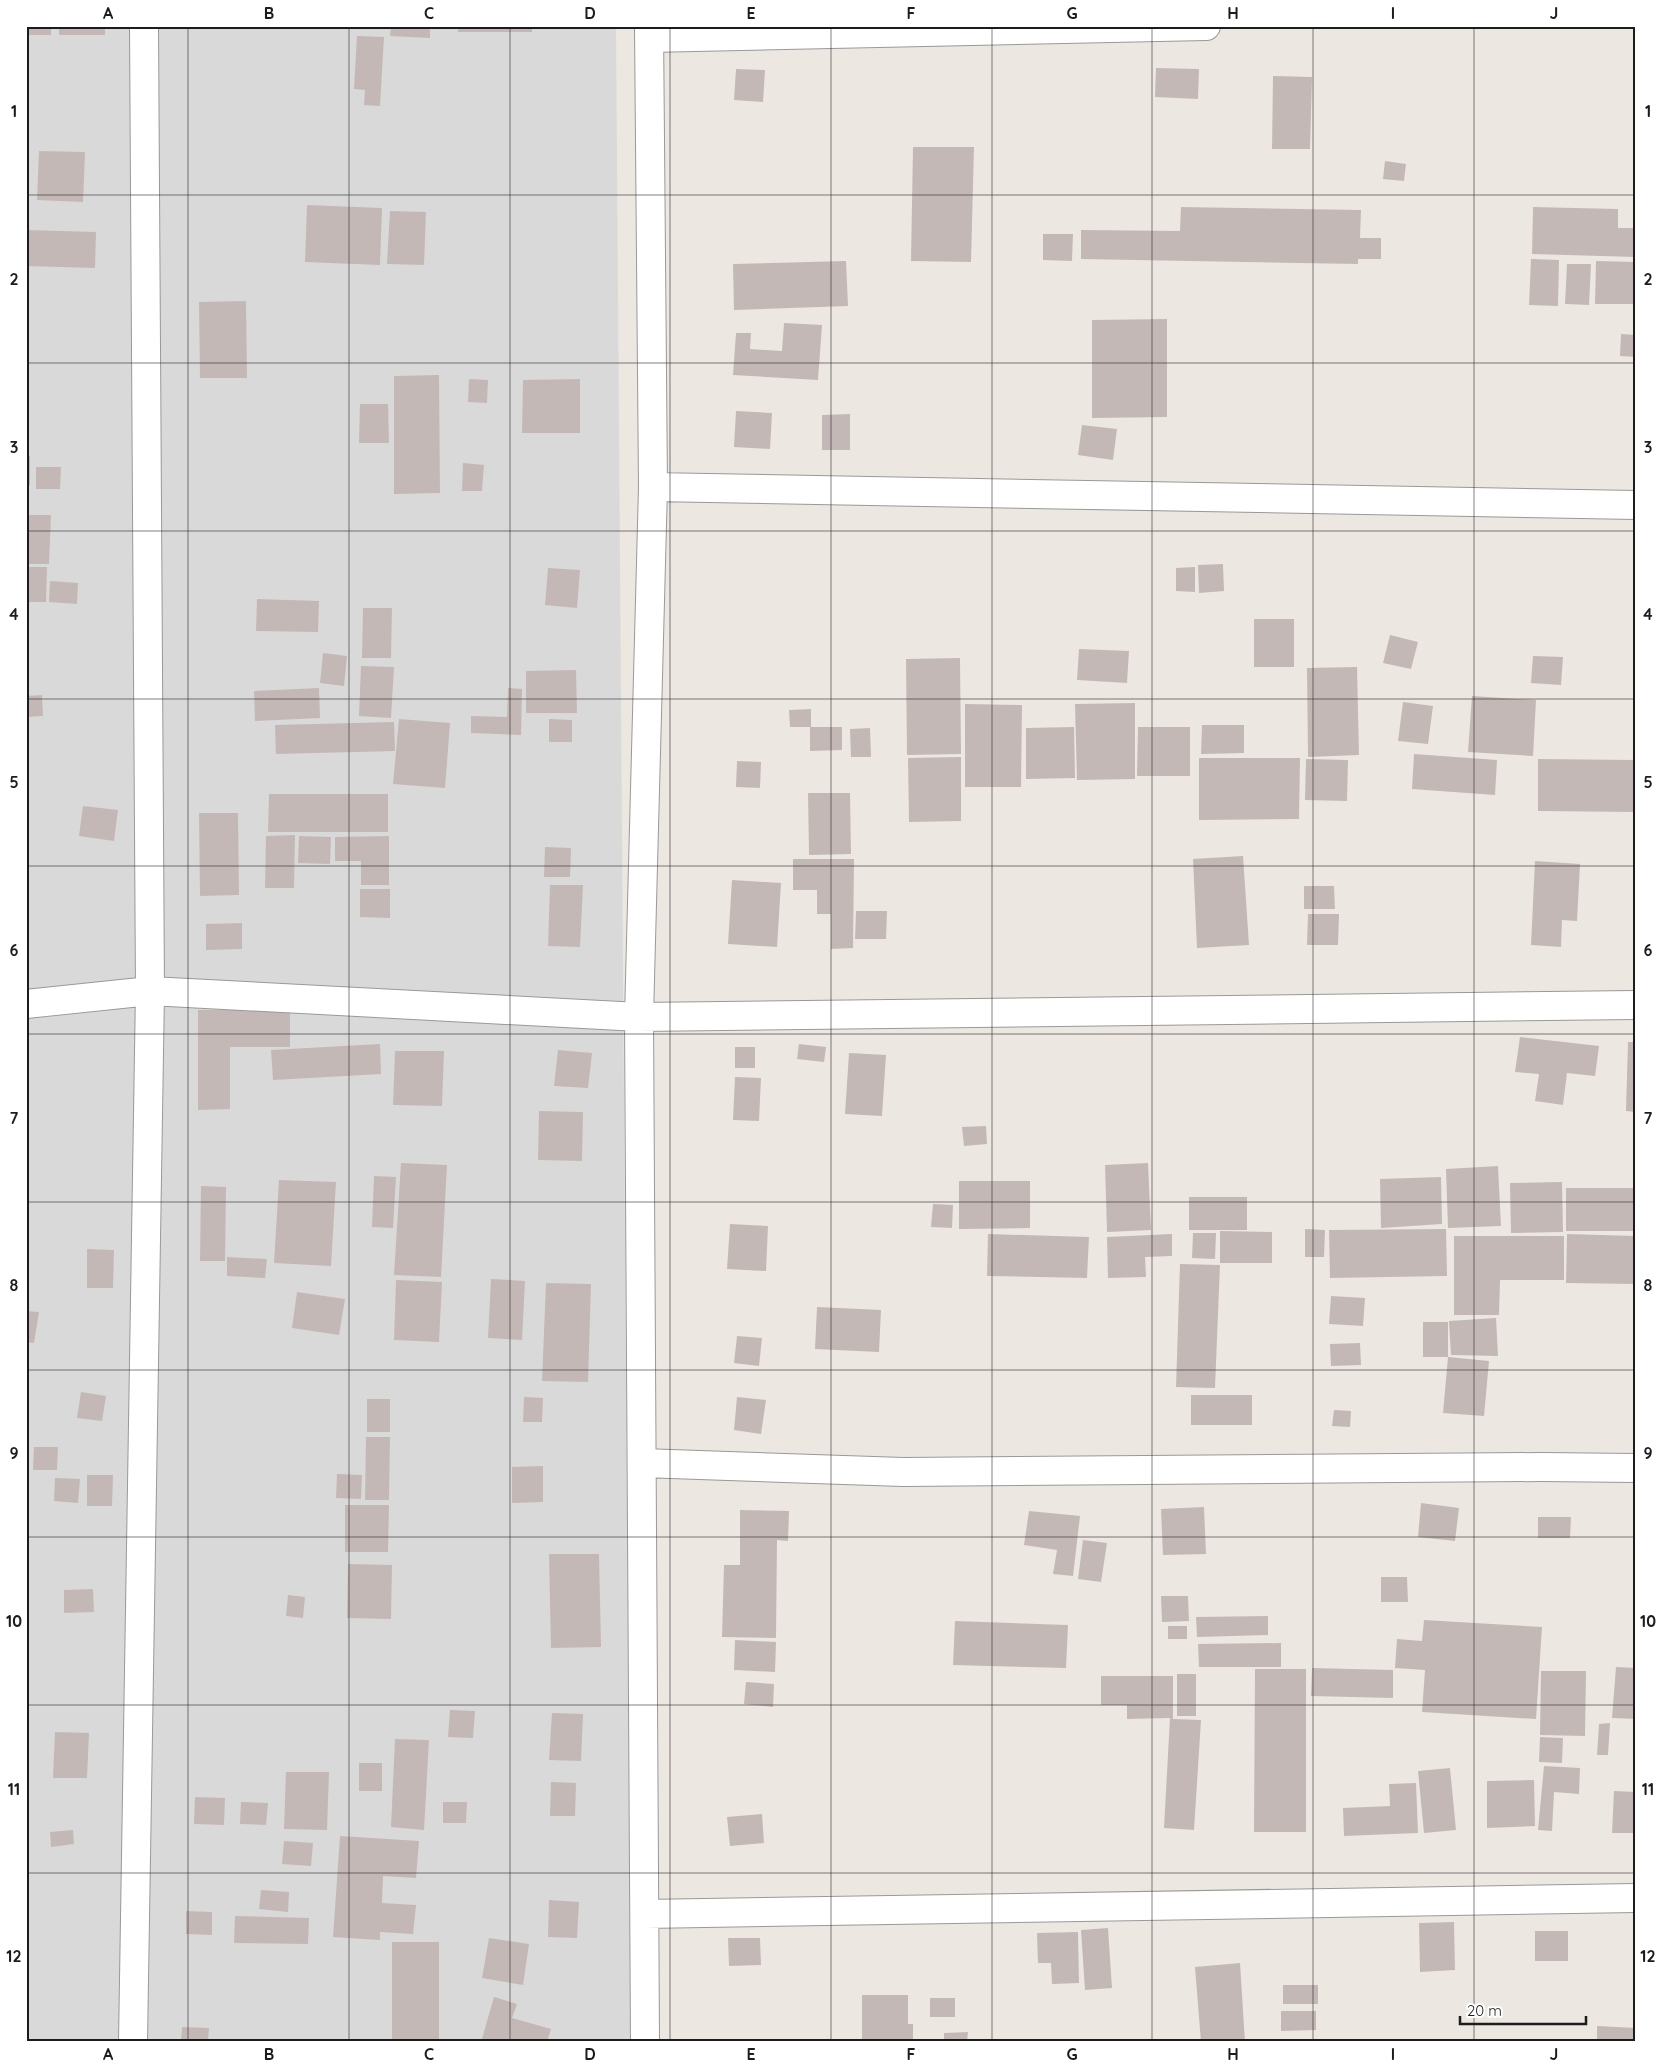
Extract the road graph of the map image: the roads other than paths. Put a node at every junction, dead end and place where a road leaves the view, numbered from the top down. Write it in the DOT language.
graph roads {
  1 [pos="144,26"];
  2 [pos="1206,26"];
  3 [pos="649,32"];
  4 [pos="653,487"];
  5 [pos="1636,505"];
  6 [pos="150,991"];
  7 [pos="26,1004"];
  8 [pos="1636,1005"];
  9 [pos="639,1017"];
  10 [pos="642,1463"];
  11 [pos="1636,1468"];
  12 [pos="1636,1898"];
  13 [pos="645,1914"];
  14 [pos="133,2042"];
  15 [pos="645,2042"];
  1 -- 6 [label="street"];
  2 -- 3 [label="street"];
  3 -- 4 [label="street"];
  4 -- 5 [label="street"];
  4 -- 9 [label="street"];
  6 -- 7 [label="street"];
  6 -- 9 [label="street"];
  6 -- 14 [label="street"];
  8 -- 9 [label="street"];
  9 -- 10 [label="street"];
  10 -- 11 [label="street"];
  10 -- 13 [label="street"];
  12 -- 13 [label="street"];
  13 -- 15 [label="street"];
}
